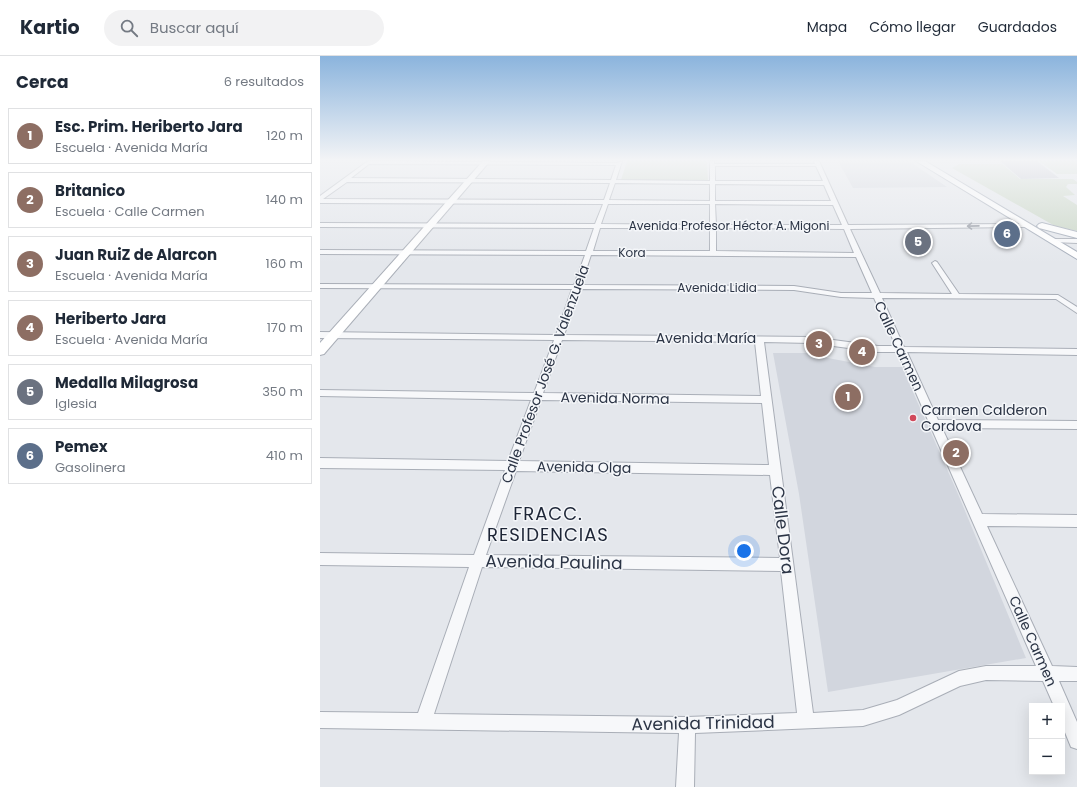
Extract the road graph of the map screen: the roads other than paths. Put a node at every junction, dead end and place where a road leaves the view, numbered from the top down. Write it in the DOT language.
graph roads {
  1 [pos="458,195"];
  2 [pos="607,195"];
  3 [pos="713,195"];
  4 [pos="830,195"];
  5 [pos="976,195"];
  6 [pos="989,195"];
  7 [pos="320,200"];
  8 [pos="453,201"];
  9 [pos="605,202"];
  10 [pos="713,202"];
  11 [pos="834,203"];
  12 [pos="432,224"];
  13 [pos="320,225"];
  14 [pos="597,225"];
  15 [pos="1026,225"];
  16 [pos="714,226"];
  17 [pos="845,227"];
  18 [pos="1054,241"];
  19 [pos="1075,241"];
  20 [pos="320,252"];
  21 [pos="407,253"];
  22 [pos="588,253"];
  23 [pos="713,253"];
  24 [pos="858,255"];
  25 [pos="1077,256"];
  26 [pos="935,263"];
  27 [pos="320,286"];
  28 [pos="376,287"];
  29 [pos="577,287"];
  30 [pos="876,296"];
  31 [pos="957,296"];
  32 [pos="1077,311"];
  33 [pos="320,335"];
  34 [pos="334,335"];
  35 [pos="558,338"];
  36 [pos="759,339"];
  37 [pos="901,350"];
  38 [pos="320,351"];
  39 [pos="1077,352"];
  40 [pos="320,393"];
  41 [pos="536,398"];
  42 [pos="767,400"];
  43 [pos="935,424"];
  44 [pos="1077,425"];
  45 [pos="320,463"];
  46 [pos="512,466"];
  47 [pos="776,470"];
  48 [pos="978,520"];
  49 [pos="1077,521"];
  50 [pos="320,559"];
  51 [pos="478,560"];
  52 [pos="788,565"];
  53 [pos="1047,674"];
  54 [pos="1077,674"];
  55 [pos="1061,703"];
  56 [pos="1065,713"];
  57 [pos="320,720"];
  58 [pos="806,721"];
  59 [pos="423,722"];
  60 [pos="688,725"];
  61 [pos="1077,741"];
  62 [pos="685,787"];
  1 -- 8 [label="main road"];
  2 -- 9 [label="street, Calle Profesor José G. Valenzuela"];
  3 -- 10 [label="street"];
  4 -- 11 [label="street, Calle Carmen"];
  5 -- 15 [label="main road"];
  6 -- 19 [label="main road"];
  7 -- 8 [label="street"];
  8 -- 9 [label="street"];
  8 -- 12 [label="main road"];
  9 -- 10 [label="street"];
  9 -- 14 [label="street, Calle Profesor José G. Valenzuela"];
  10 -- 11 [label="street"];
  10 -- 16 [label="street"];
  11 -- 17 [label="street, Calle Carmen"];
  12 -- 13 [label="street, Avenida Profesor Héctor A. Migoni"];
  12 -- 14 [label="street, Avenida Profesor Héctor A. Migoni"];
  12 -- 21 [label="main road"];
  14 -- 16 [label="street, Avenida Profesor Héctor A. Migoni"];
  14 -- 22 [label="street, Calle Profesor José G. Valenzuela"];
  15 -- 17 [label="street, Avenida Profesor Héctor A. Migoni, one-way"];
  15 -- 18 [label="main road"];
  16 -- 17 [label="street, Avenida Profesor Héctor A. Migoni"];
  16 -- 23 [label="street"];
  17 -- 24 [label="street, Calle Carmen"];
  18 -- 19 [label="street"];
  18 -- 25 [label="main road"];
  20 -- 21 [label="street, Kora"];
  21 -- 22 [label="street, Kora"];
  21 -- 28 [label="main road"];
  22 -- 23 [label="street, Kora"];
  22 -- 29 [label="street, Calle Profesor José G. Valenzuela"];
  23 -- 24 [label="street, Kora"];
  24 -- 30 [label="street, Calle Carmen"];
  26 -- 31 [label="street"];
  27 -- 28 [label="street, Avenida Lidia"];
  28 -- 29 [label="street, Avenida Lidia"];
  28 -- 34 [label="main road"];
  29 -- 30 [label="street, Avenida Lidia"];
  29 -- 35 [label="street, Calle Profesor José G. Valenzuela"];
  30 -- 31 [label="street, Avenida Lidia"];
  30 -- 37 [label="street, Calle Carmen"];
  31 -- 32 [label="street, Avenida Lidia"];
  33 -- 34 [label="street, Avenida María"];
  34 -- 35 [label="street, Avenida María"];
  34 -- 38 [label="main road"];
  35 -- 36 [label="street, Avenida María"];
  35 -- 41 [label="street, Calle Profesor José G. Valenzuela"];
  36 -- 37 [label="street, Avenida María"];
  36 -- 42 [label="street, Calle Dora"];
  37 -- 39 [label="street, Avenida María"];
  37 -- 43 [label="street, Calle Carmen"];
  40 -- 41 [label="street, Avenida Norma"];
  41 -- 42 [label="street, Avenida Norma"];
  41 -- 46 [label="street, Calle Profesor José G. Valenzuela"];
  42 -- 47 [label="street, Calle Dora"];
  43 -- 44 [label="street"];
  43 -- 48 [label="street, Calle Carmen"];
  45 -- 46 [label="street, Avenida Olga"];
  46 -- 47 [label="street, Avenida Olga"];
  46 -- 51 [label="street, Calle Profesor José G. Valenzuela"];
  47 -- 52 [label="street, Calle Dora"];
  48 -- 49 [label="street"];
  48 -- 53 [label="street, Calle Carmen"];
  50 -- 51 [label="street, Avenida Paulina"];
  51 -- 52 [label="street, Avenida Paulina"];
  51 -- 59 [label="street, Calle Profesor José G. Valenzuela"];
  52 -- 58 [label="street, Calle Dora"];
  53 -- 54 [label="street, Avenida Trinidad"];
  53 -- 55 [label="street, Calle Carmen"];
  53 -- 58 [label="street, Avenida Trinidad"];
  56 -- 61 [label="street, Calle Carmen"];
  57 -- 59 [label="street, Avenida Trinidad"];
  58 -- 60 [label="street, Avenida Trinidad"];
  59 -- 60 [label="street, Avenida Trinidad"];
  60 -- 62 [label="street"];
}
